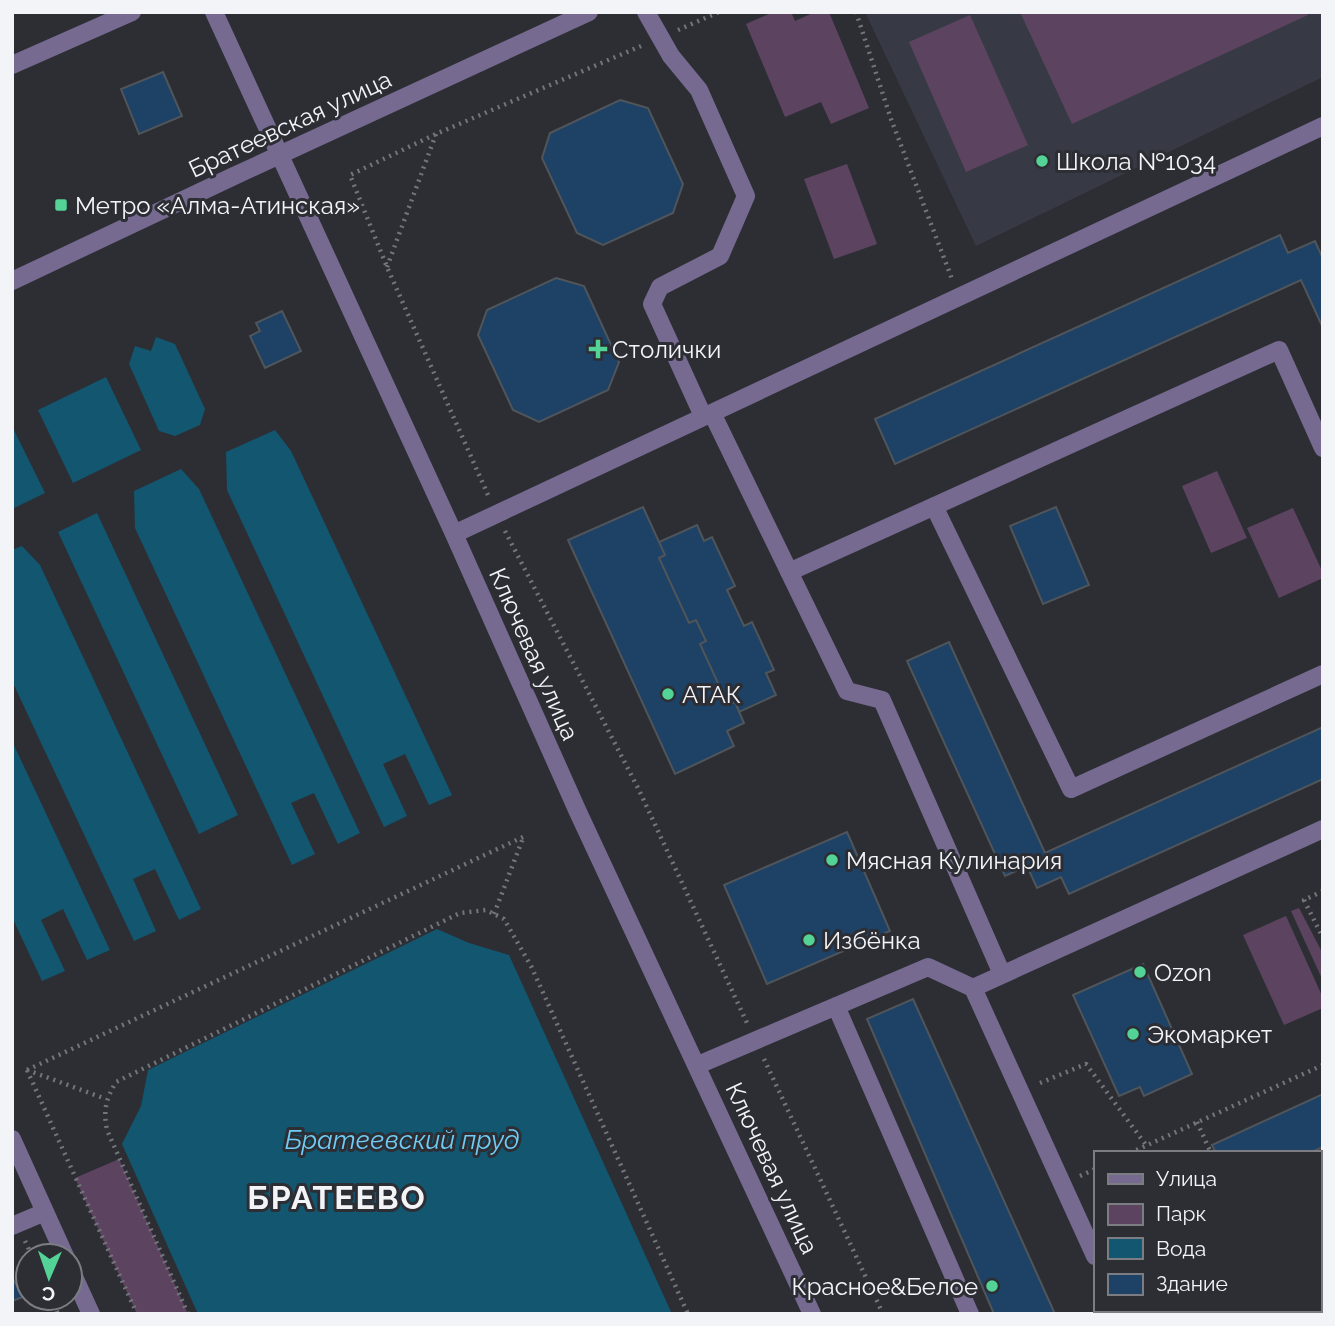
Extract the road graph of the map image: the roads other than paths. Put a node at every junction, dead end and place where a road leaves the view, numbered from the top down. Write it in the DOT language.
graph roads {
  1 [pos="132,12"];
  2 [pos="214,12"];
  3 [pos="589,12"];
  4 [pos="646,12"];
  5 [pos="12,65"];
  6 [pos="1323,126"];
  7 [pos="281,156"];
  8 [pos="12,281"];
  9 [pos="708,415"];
  10 [pos="1323,448"];
  11 [pos="934,506"];
  12 [pos="454,534"];
  13 [pos="789,572"];
  14 [pos="1323,674"];
  15 [pos="1323,829"];
  16 [pos="1002,974"];
  17 [pos="973,988"];
  18 [pos="836,1006"];
  19 [pos="698,1065"];
  20 [pos="12,1139"];
  21 [pos="45,1212"];
  22 [pos="12,1226"];
  23 [pos="59,1242"];
  24 [pos="1094,1254"];
  25 [pos="812,1314"];
  26 [pos="970,1314"];
  1 -- 5 [label="street"];
  2 -- 7 [label="street, Ключевая улица"];
  3 -- 7 [label="street, Братеевская улица"];
  4 -- 9 [label="street"];
  6 -- 9 [label="street"];
  7 -- 8 [label="street, Братеевская улица"];
  7 -- 12 [label="street, Ключевая улица"];
  9 -- 12 [label="street"];
  9 -- 13 [label="street"];
  10 -- 11 [label="street"];
  11 -- 13 [label="street"];
  11 -- 14 [label="street"];
  12 -- 19 [label="street, Ключевая улица"];
  13 -- 16 [label="street"];
  15 -- 16 [label="street"];
  16 -- 17 [label="street"];
  17 -- 18 [label="street"];
  17 -- 24 [label="street"];
  18 -- 19 [label="street"];
  18 -- 26 [label="street"];
  19 -- 25 [label="street, Ключевая улица"];
  20 -- 21 [label="street"];
  21 -- 22 [label="street"];
  21 -- 23 [label="street"];
}
